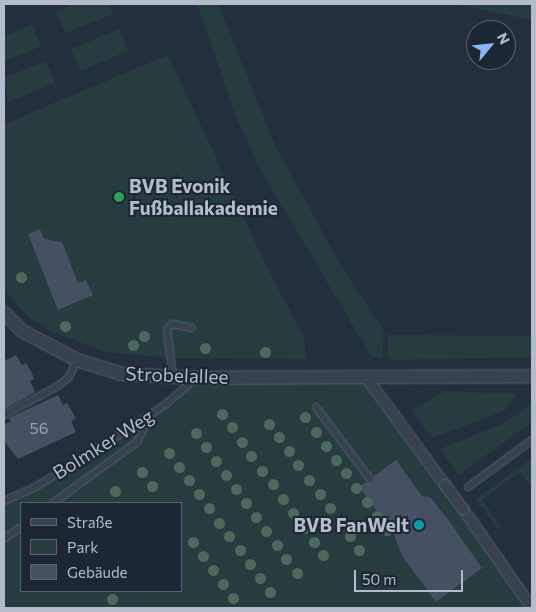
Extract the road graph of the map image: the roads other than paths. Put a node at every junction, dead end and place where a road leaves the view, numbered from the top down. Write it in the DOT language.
graph roads {
  1 [pos="4,313"];
  2 [pos="192,328"];
  3 [pos="77,360"];
  4 [pos="532,376"];
  5 [pos="173,377"];
  6 [pos="366,377"];
  7 [pos="196,378"];
  8 [pos="316,407"];
  9 [pos="152,414"];
  10 [pos="4,415"];
  11 [pos="532,440"];
  12 [pos="370,479"];
  13 [pos="468,487"];
  14 [pos="4,501"];
  15 [pos="54,502"];
  16 [pos="20,527"];
  17 [pos="4,539"];
  18 [pos="532,608"];
  1 -- 3 [label="street, Strobelallee"];
  2 -- 5 [label="lane"];
  3 -- 5 [label="street, Strobelallee"];
  3 -- 10 [label="lane"];
  4 -- 6 [label="street, Strobelallee"];
  5 -- 7 [label="street, Strobelallee"];
  6 -- 7 [label="street, Strobelallee"];
  6 -- 18 [label="street, bridge"];
  7 -- 9 [label="lane, Bolmker Weg"];
  8 -- 12 [label="lane"];
  9 -- 14 [label="lane, Bolmker Weg"];
  9 -- 15 [label="lane"];
  11 -- 13 [label="lane"];
  16 -- 17 [label="lane"];
}
